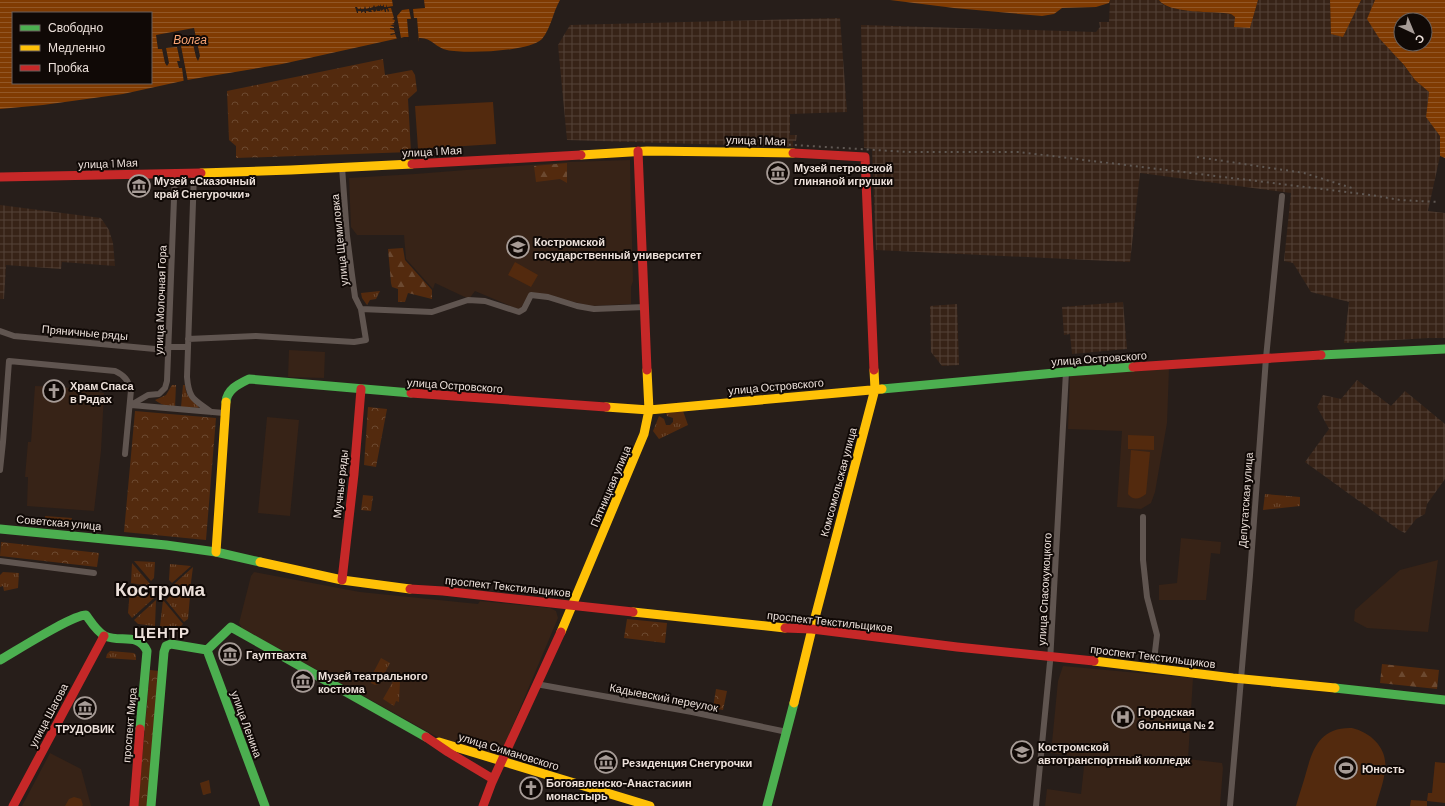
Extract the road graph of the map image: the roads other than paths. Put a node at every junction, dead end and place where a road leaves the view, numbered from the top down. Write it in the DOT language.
graph roads {
  1 [pos="638,151"];
  2 [pos="865,157"];
  3 [pos="342,167"];
  4 [pos="175,173"];
  5 [pos="194,173"];
  6 [pos="0,177"];
  7 [pos="1282,196"];
  8 [pos="645,307"];
  9 [pos="362,309"];
  10 [pos="0,331"];
  11 [pos="188,339"];
  12 [pos="188,347"];
  13 [pos="1445,349"];
  14 [pos="168,350"];
  15 [pos="1266,358"];
  16 [pos="1066,372"];
  17 [pos="875,389"];
  18 [pos="361,390"];
  19 [pos="131,405"];
  20 [pos="649,410"];
  21 [pos="211,412"];
  22 [pos="224,412"];
  23 [pos="2,443"];
  24 [pos="125,454"];
  25 [pos="0,470"];
  26 [pos="1143,517"];
  27 [pos="0,530"];
  28 [pos="216,552"];
  29 [pos="0,561"];
  30 [pos="94,573"];
  31 [pos="342,580"];
  32 [pos="572,606"];
  33 [pos="812,629"];
  34 [pos="104,636"];
  35 [pos="206,650"];
  36 [pos="1051,656"];
  37 [pos="0,660"];
  38 [pos="1153,669"];
  39 [pos="1241,679"];
  40 [pos="536,684"];
  41 [pos="1445,700"];
  42 [pos="787,732"];
  43 [pos="430,739"];
  44 [pos="502,762"];
  45 [pos="493,778"];
  46 [pos="13,806"];
  47 [pos="134,806"];
  48 [pos="151,806"];
  49 [pos="265,806"];
  50 [pos="482,806"];
  51 [pos="650,806"];
  52 [pos="767,806"];
  53 [pos="1036,806"];
  54 [pos="1230,806"];
  1 -- 2 [label="street, улица 1 Мая"];
  1 -- 3 [label="street, улица 1 Мая"];
  1 -- 8 [label="street, Пятницкая улица"];
  2 -- 17 [label="street, Комсомольская улица"];
  3 -- 5 [label="street, улица 1 Мая"];
  3 -- 9 [label="street, улица Щемиловка"];
  4 -- 5 [label="street, улица 1 Мая"];
  4 -- 6 [label="street, улица 1 Мая"];
  4 -- 14 [label="street, улица Молочная Гора"];
  5 -- 11 [label="street"];
  7 -- 15 [label="street, Депутатская улица"];
  8 -- 9 [label="street"];
  8 -- 20 [label="street, Пятницкая улица"];
  9 -- 11 [label="street, улица Щемиловка"];
  10 -- 14 [label="street, Пряничные ряды"];
  11 -- 12 [label="street"];
  12 -- 14 [label="street, Пряничные ряды"];
  12 -- 21 [label="street"];
  13 -- 15 [label="street, улица Островского"];
  14 -- 19 [label="street, улица Молочная Гора"];
  15 -- 16 [label="street, улица Островского"];
  15 -- 39 [label="street, Депутатская улица"];
  16 -- 17 [label="street, улица Островского"];
  16 -- 36 [label="street, улица Спасокукоцкого"];
  17 -- 20 [label="street, улица Островского"];
  17 -- 33 [label="street, Комсомольская улица"];
  18 -- 20 [label="street, улица Островского"];
  18 -- 22 [label="street, улица Островского"];
  18 -- 31 [label="street, Мучные ряды"];
  19 -- 21 [label="street"];
  19 -- 23 [label="street"];
  19 -- 24 [label="street"];
  20 -- 32 [label="street, Пятницкая улица"];
  21 -- 22 [label="street"];
  22 -- 28 [label="street"];
  23 -- 25 [label="street"];
  26 -- 38 [label="street"];
  27 -- 28 [label="street, Советская улица"];
  28 -- 31 [label="street, проспект Текстильщиков"];
  29 -- 30 [label="street"];
  31 -- 32 [label="street, проспект Текстильщиков"];
  32 -- 33 [label="street, проспект Текстильщиков"];
  32 -- 40 [label="street, Пятницкая улица"];
  33 -- 36 [label="street, проспект Текстильщиков"];
  33 -- 42 [label="street, Комсомольская улица"];
  34 -- 37 [label="street"];
  34 -- 46 [label="street, улица Шагова"];
  34 -- 47 [label="street, проспект Мира"];
  35 -- 43 [label="street, улица Симановского"];
  35 -- 48 [label="street"];
  35 -- 49 [label="street, улица Ленина"];
  36 -- 38 [label="street, проспект Текстильщиков"];
  36 -- 53 [label="street, улица Спасокукоцкого"];
  38 -- 39 [label="street, проспект Текстильщиков"];
  39 -- 41 [label="street, проспект Текстильщиков"];
  39 -- 54 [label="street, Депутатская улица"];
  40 -- 42 [label="street, Кадыевский переулок"];
  40 -- 44 [label="street, Пятницкая улица"];
  42 -- 52 [label="street, Комсомольская улица"];
  43 -- 44 [label="street, улица Симановского"];
  43 -- 45 [label="street, улица Симановского"];
  44 -- 45 [label="street, Пятницкая улица"];
  44 -- 51 [label="street, улица Симановского"];
  45 -- 50 [label="street, Пятницкая улица"];
}
